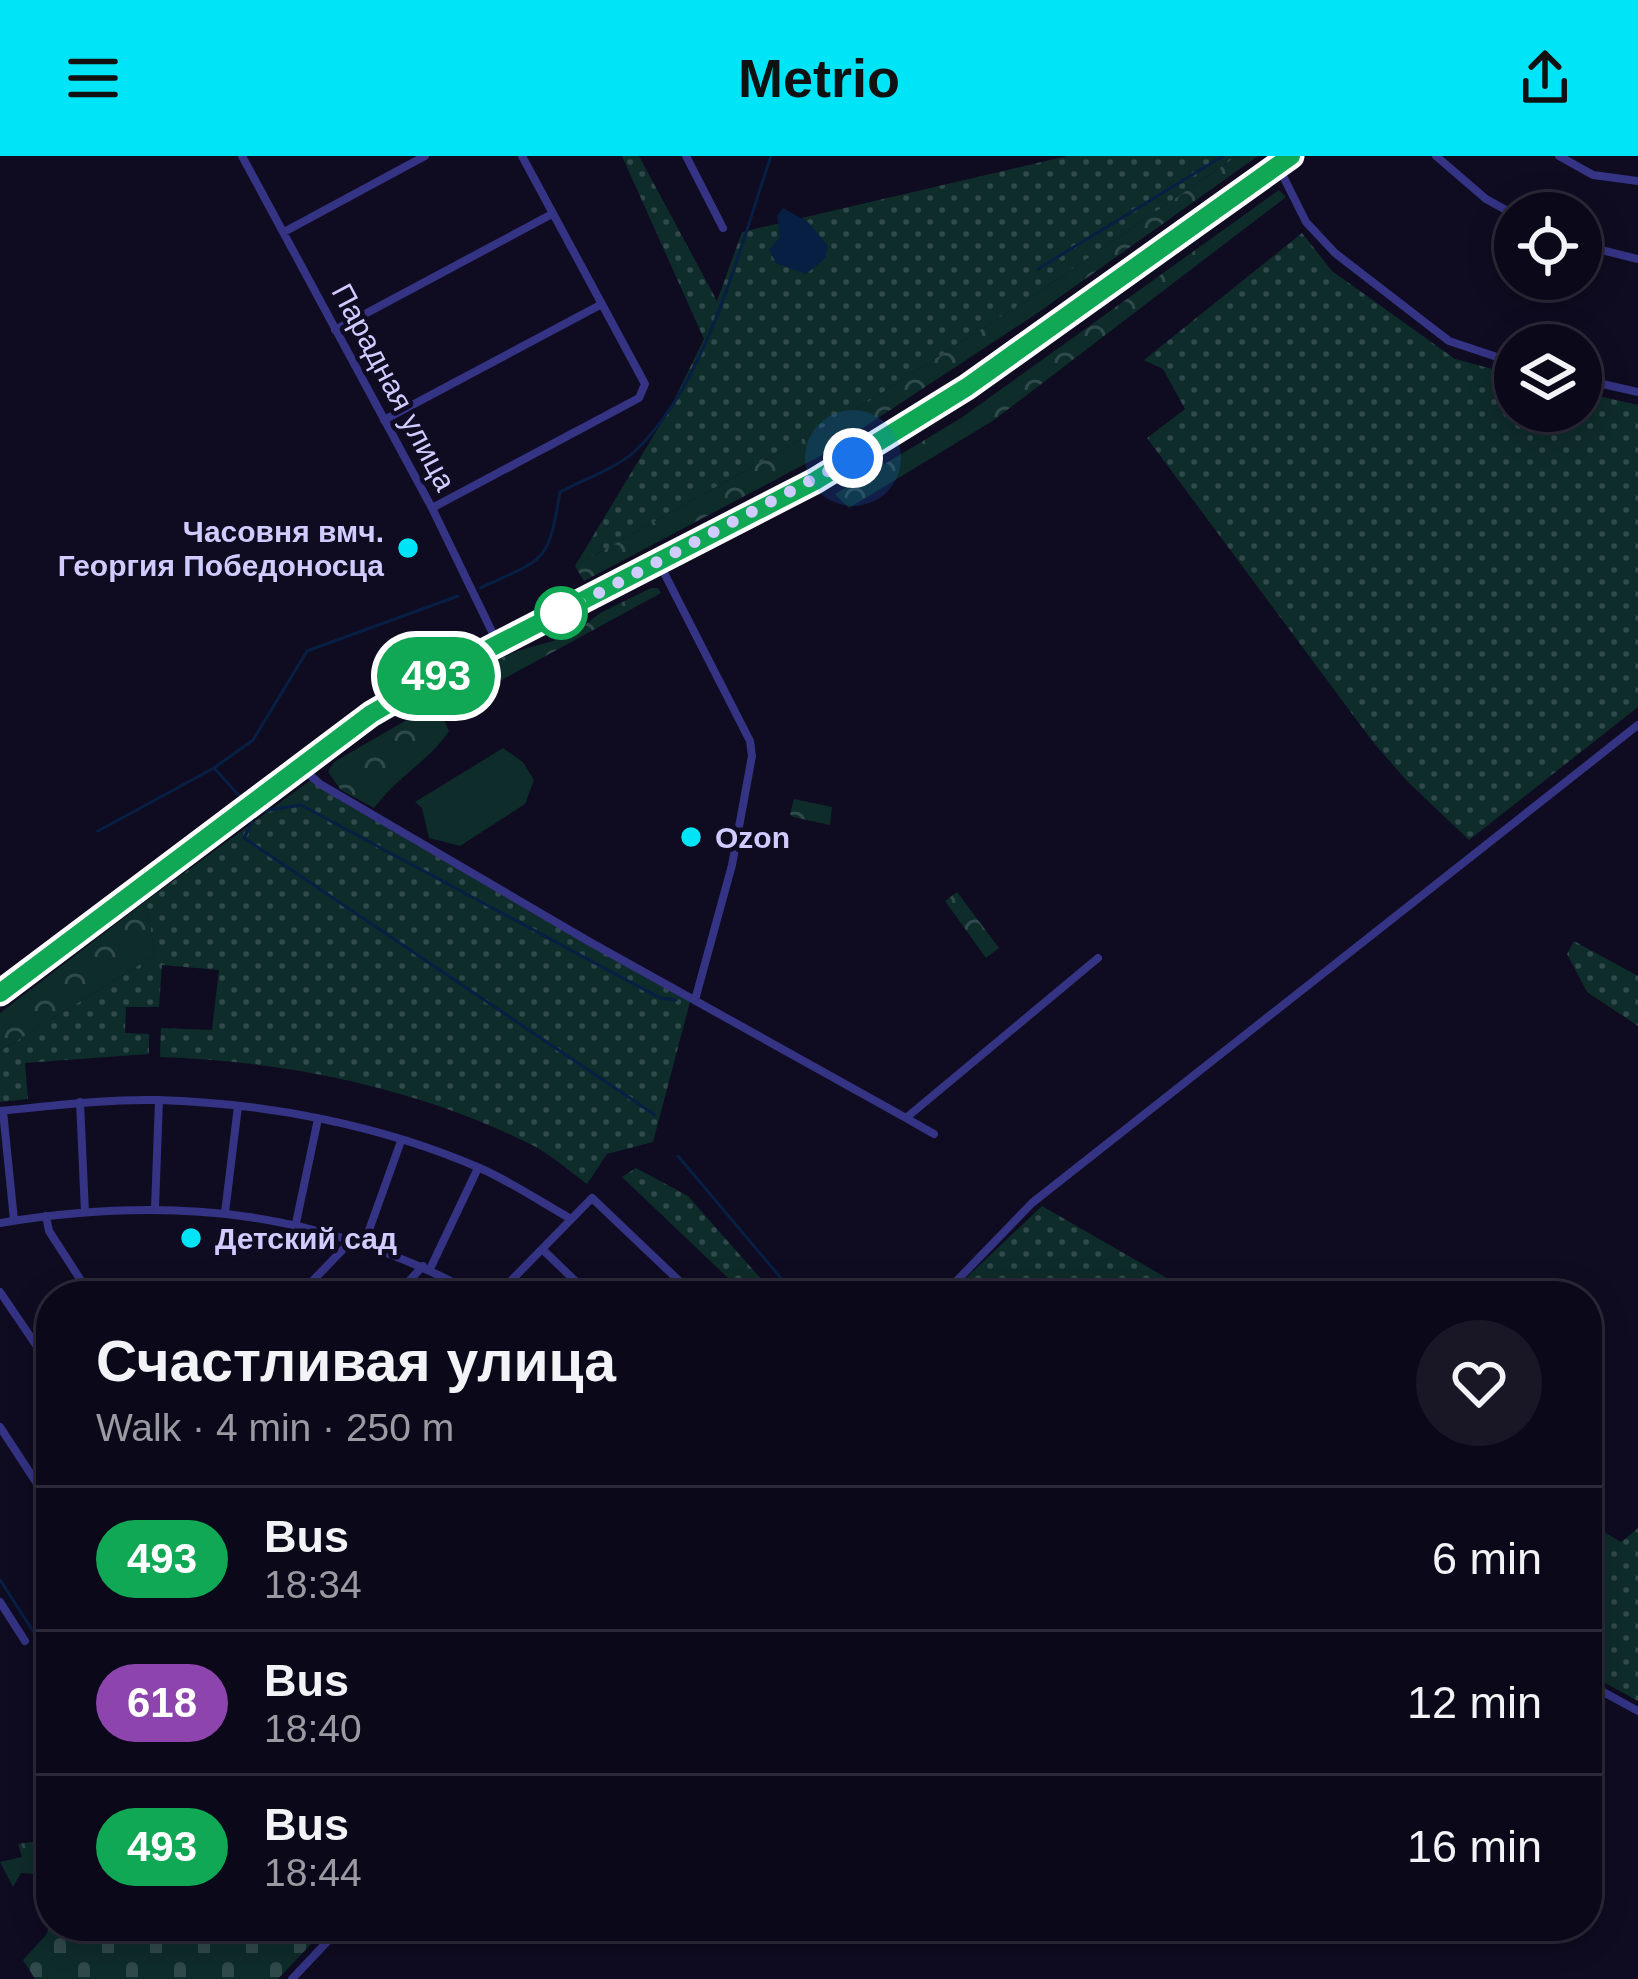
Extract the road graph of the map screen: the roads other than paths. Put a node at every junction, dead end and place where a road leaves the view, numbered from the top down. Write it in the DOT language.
graph roads {
  1 [pos="242,156"];
  2 [pos="425,156"];
  3 [pos="522,156"];
  4 [pos="686,156"];
  5 [pos="1291,156"];
  6 [pos="1436,156"];
  7 [pos="1559,156"];
  8 [pos="1277,164"];
  9 [pos="1638,181"];
  10 [pos="1494,203"];
  11 [pos="552,214"];
  12 [pos="723,228"];
  13 [pos="284,232"];
  14 [pos="1602,250"];
  15 [pos="1638,259"];
  16 [pos="602,304"];
  17 [pos="334,330"];
  18 [pos="1494,356"];
  19 [pos="1602,384"];
  20 [pos="1638,392"];
  21 [pos="384,420"];
  22 [pos="432,508"];
  23 [pos="659,563"];
  24 [pos="499,644"];
  25 [pos="1638,724"];
  26 [pos="301,767"];
  27 [pos="1098,958"];
  28 [pos="0,994"];
  29 [pos="695,1000"];
  30 [pos="159,1100"];
  31 [pos="80,1102"];
  32 [pos="238,1106"];
  33 [pos="2,1111"];
  34 [pos="906,1118"];
  35 [pos="318,1119"];
  36 [pos="934,1134"];
  37 [pos="401,1141"];
  38 [pos="478,1168"];
  39 [pos="155,1208"];
  40 [pos="85,1212"];
  41 [pos="226,1213"];
  42 [pos="46,1216"];
  43 [pos="571,1219"];
  44 [pos="14,1220"];
  45 [pos="0,1223"];
  46 [pos="296,1223"];
  47 [pos="352,1240"];
  48 [pos="364,1244"];
  49 [pos="542,1249"];
  50 [pos="426,1268"];
  51 [pos="81,1281"];
  52 [pos="312,1281"];
  53 [pos="411,1281"];
  54 [pos="451,1281"];
  55 [pos="511,1281"];
  56 [pos="575,1281"];
  57 [pos="678,1281"];
  58 [pos="957,1281"];
  59 [pos="0,1292"];
  60 [pos="10,1304"];
  61 [pos="0,1310"];
  62 [pos="36,1344"];
  63 [pos="0,1427"];
  64 [pos="36,1482"];
  65 [pos="0,1602"];
  66 [pos="25,1641"];
  67 [pos="1602,1692"];
  68 [pos="1638,1712"];
  69 [pos="328,1941"];
  70 [pos="292,1979"];
  1 -- 13 [label="street, Парадная улица"];
  2 -- 13 [label="street"];
  3 -- 11 [label="street"];
  4 -- 12 [label="street"];
  5 -- 8 [label="main road"];
  6 -- 10 [label="street"];
  7 -- 9 [label="street"];
  8 -- 18 [label="street"];
  8 -- 23 [label="main road"];
  11 -- 16 [label="street"];
  11 -- 17 [label="street"];
  13 -- 17 [label="street, Парадная улица"];
  14 -- 15 [label="street"];
  16 -- 21 [label="street"];
  16 -- 22 [label="street"];
  17 -- 21 [label="street, Парадная улица"];
  19 -- 20 [label="street"];
  21 -- 22 [label="street, Парадная улица"];
  22 -- 24 [label="street, Парадная улица"];
  23 -- 24 [label="main road"];
  23 -- 29 [label="street"];
  24 -- 26 [label="main road"];
  25 -- 58 [label="street"];
  26 -- 28 [label="main road"];
  26 -- 29 [label="street"];
  27 -- 34 [label="street"];
  29 -- 34 [label="street"];
  30 -- 31 [label="street"];
  30 -- 32 [label="street"];
  30 -- 39 [label="street"];
  31 -- 33 [label="street"];
  31 -- 40 [label="street"];
  32 -- 35 [label="street"];
  32 -- 41 [label="street"];
  33 -- 44 [label="street"];
  34 -- 36 [label="street"];
  35 -- 37 [label="street"];
  35 -- 46 [label="street"];
  37 -- 38 [label="street"];
  37 -- 48 [label="street"];
  38 -- 43 [label="street"];
  38 -- 50 [label="street"];
  39 -- 40 [label="street"];
  39 -- 41 [label="street"];
  40 -- 42 [label="street"];
  41 -- 46 [label="street"];
  42 -- 44 [label="street"];
  42 -- 51 [label="street"];
  43 -- 49 [label="street"];
  43 -- 57 [label="street"];
  44 -- 45 [label="street"];
  46 -- 47 [label="street"];
  47 -- 48 [label="street"];
  47 -- 52 [label="street"];
  48 -- 50 [label="street"];
  49 -- 55 [label="street"];
  49 -- 56 [label="street"];
  50 -- 53 [label="street"];
  50 -- 54 [label="street"];
  59 -- 60 [label="street"];
  60 -- 61 [label="street"];
  60 -- 62 [label="street"];
  63 -- 64 [label="street"];
  65 -- 66 [label="street"];
  67 -- 68 [label="street"];
  69 -- 70 [label="street"];
}
